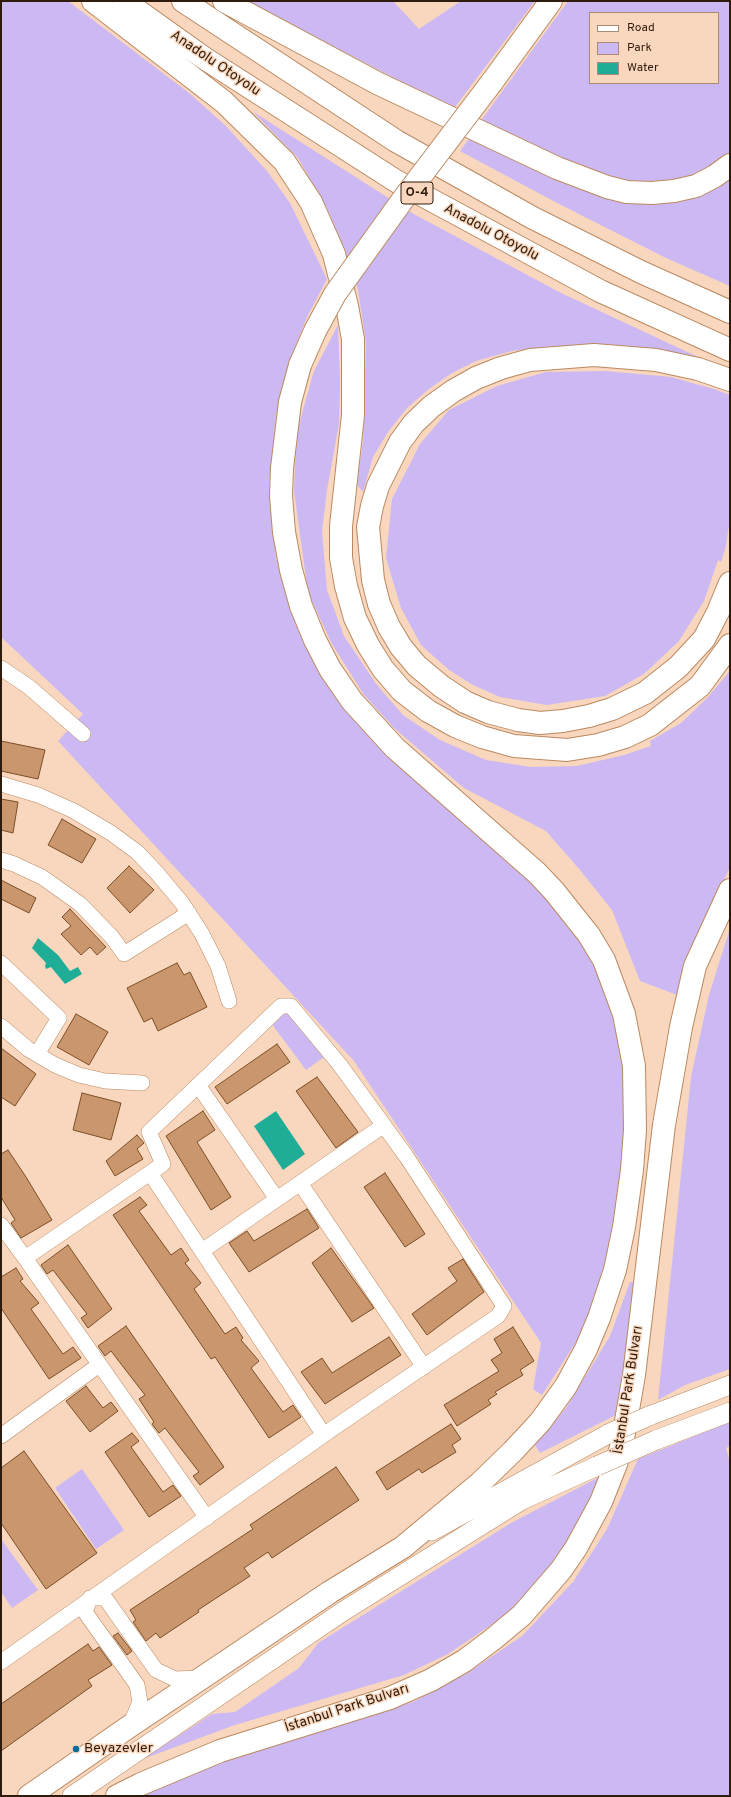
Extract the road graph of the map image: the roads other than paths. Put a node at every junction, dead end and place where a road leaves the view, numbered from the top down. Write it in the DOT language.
graph roads {
  1 [pos="93,1"];
  2 [pos="124,1"];
  3 [pos="183,1"];
  4 [pos="224,1"];
  5 [pos="551,1"];
  6 [pos="730,165"];
  7 [pos="730,312"];
  8 [pos="730,350"];
  9 [pos="730,380"];
  10 [pos="730,583"];
  11 [pos="730,645"];
  12 [pos="3,673"];
  13 [pos="83,734"];
  14 [pos="1,784"];
  15 [pos="1,860"];
  16 [pos="730,890"];
  17 [pos="189,913"];
  18 [pos="1,963"];
  19 [pos="229,1000"];
  20 [pos="1,1026"];
  21 [pos="37,1054"];
  22 [pos="142,1083"];
  23 [pos="198,1085"];
  24 [pos="384,1125"];
  25 [pos="150,1173"];
  26 [pos="300,1183"];
  27 [pos="277,1199"];
  28 [pos="1,1225"];
  29 [pos="202,1251"];
  30 [pos="25,1258"];
  31 [pos="99,1365"];
  32 [pos="424,1367"];
  33 [pos="730,1385"];
  34 [pos="730,1412"];
  35 [pos="1,1436"];
  36 [pos="324,1436"];
  37 [pos="207,1518"];
  38 [pos="403,1547"];
  39 [pos="90,1598"];
  40 [pos="1,1662"];
  41 [pos="202,1678"];
  42 [pos="130,1726"];
  43 [pos="29,1796"];
  44 [pos="72,1796"];
  45 [pos="117,1796"];
  1 -- 11 [label="highway"];
  2 -- 8 [label="highway, Anadolu Otoyolu / O-4"];
  3 -- 7 [label="highway, O-4"];
  4 -- 6 [label="highway"];
  5 -- 38 [label="highway, bridge"];
  9 -- 10 [label="highway"];
  12 -- 13 [label="street"];
  14 -- 17 [label="street"];
  15 -- 17 [label="street"];
  16 -- 45 [label="highway, İstanbul Park Bulvarı"];
  17 -- 19 [label="street"];
  18 -- 21 [label="street"];
  20 -- 21 [label="street"];
  21 -- 22 [label="street"];
  23 -- 24 [label="street"];
  23 -- 25 [label="street"];
  23 -- 27 [label="street"];
  24 -- 26 [label="street"];
  24 -- 32 [label="street"];
  25 -- 29 [label="street"];
  25 -- 30 [label="street"];
  26 -- 27 [label="street"];
  26 -- 32 [label="street"];
  27 -- 29 [label="street"];
  28 -- 30 [label="street"];
  29 -- 36 [label="street"];
  30 -- 31 [label="street"];
  31 -- 35 [label="street"];
  31 -- 37 [label="street"];
  32 -- 36 [label="street"];
  33 -- 38 [label="main road, İstanbul Park Bulvarı, bridge"];
  34 -- 44 [label="main road, İstanbul Park Bulvarı, bridge"];
  36 -- 37 [label="street"];
  37 -- 39 [label="street"];
  38 -- 41 [label="highway"];
  39 -- 40 [label="street"];
  39 -- 41 [label="street"];
  39 -- 42 [label="street"];
  41 -- 42 [label="highway"];
  42 -- 43 [label="highway"];
}
